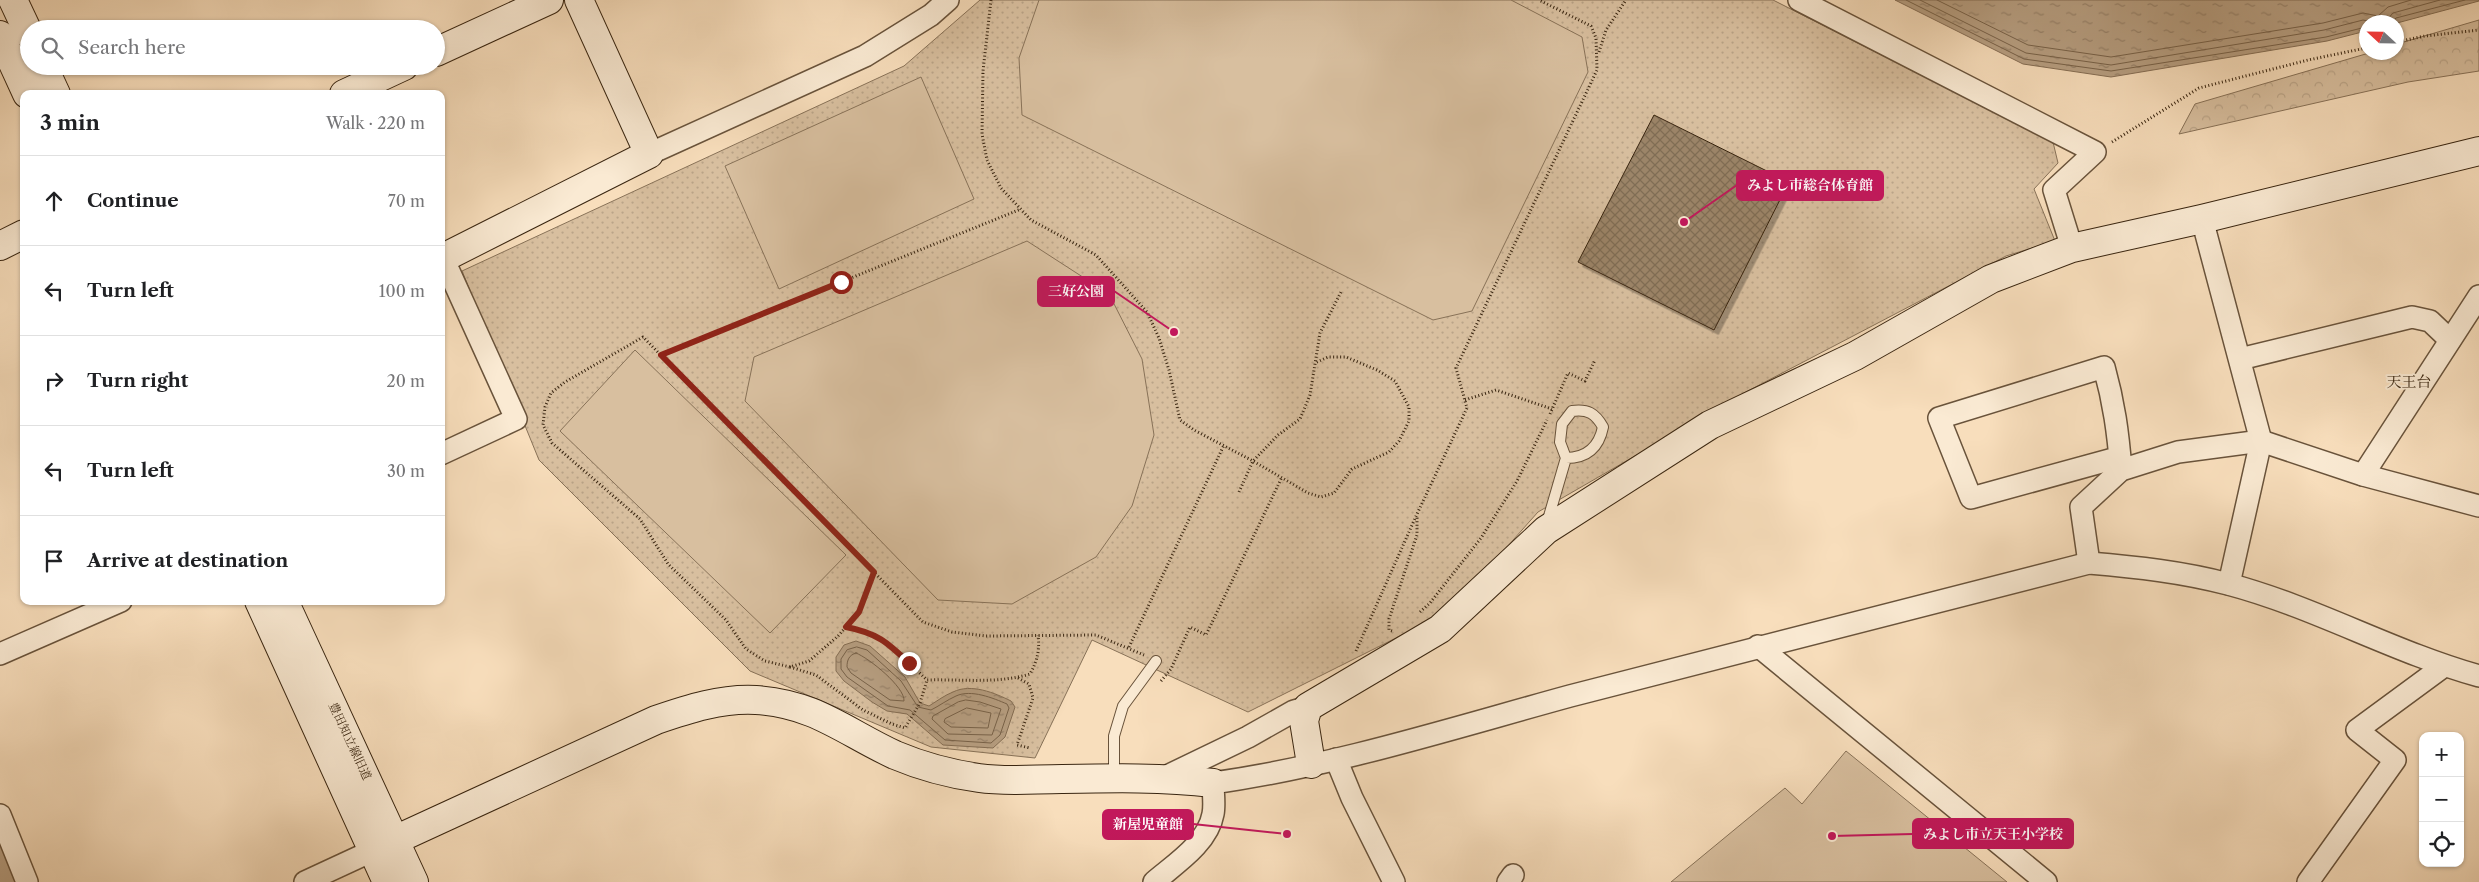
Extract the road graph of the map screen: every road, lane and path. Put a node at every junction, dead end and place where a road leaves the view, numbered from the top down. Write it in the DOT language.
graph roads {
  1 [pos="13,0"];
  2 [pos="549,0"];
  3 [pos="579,0"];
  4 [pos="948,0"];
  5 [pos="991,0"];
  6 [pos="1539,0"];
  7 [pos="1626,0"];
  8 [pos="1799,0"];
  9 [pos="22,20"];
  10 [pos="2479,30"];
  11 [pos="0,35"];
  12 [pos="2404,40"];
  13 [pos="445,48"];
  14 [pos="2359,49"];
  15 [pos="1598,52"];
  16 [pos="47,75"];
  17 [pos="385,75"];
  18 [pos="25,90"];
  19 [pos="54,90"];
  20 [pos="353,90"];
  21 [pos="2479,151"];
  22 [pos="2095,152"];
  23 [pos="649,154"];
  24 [pos="1021,209"];
  25 [pos="2202,219"];
  26 [pos="20,236"];
  27 [pos="0,246"];
  28 [pos="2072,248"];
  29 [pos="445,257"];
  30 [pos="445,265"];
  31 [pos="1341,292"];
  32 [pos="2479,296"];
  33 [pos="2450,340"];
  34 [pos="661,355"];
  35 [pos="2240,359"];
  36 [pos="1595,360"];
  37 [pos="1315,363"];
  38 [pos="1465,400"];
  39 [pos="1552,409"];
  40 [pos="2261,441"];
  41 [pos="1224,446"];
  42 [pos="445,452"];
  43 [pos="1566,458"];
  44 [pos="1253,461"];
  45 [pos="2120,464"];
  46 [pos="2363,475"];
  47 [pos="1282,477"];
  48 [pos="1239,492"];
  49 [pos="2479,506"];
  50 [pos="1417,514"];
  51 [pos="1546,530"];
  52 [pos="2089,563"];
  53 [pos="874,572"];
  54 [pos="2229,584"];
  55 [pos="112,605"];
  56 [pos="261,605"];
  57 [pos="286,605"];
  58 [pos="1417,615"];
  59 [pos="846,627"];
  60 [pos="1397,632"];
  61 [pos="1038,635"];
  62 [pos="1758,646"];
  63 [pos="1129,647"];
  64 [pos="0,654"];
  65 [pos="1355,654"];
  66 [pos="1156,661"];
  67 [pos="2444,666"];
  68 [pos="790,667"];
  69 [pos="1171,669"];
  70 [pos="2479,676"];
  71 [pos="1018,678"];
  72 [pos="927,680"];
  73 [pos="1156,686"];
  74 [pos="1308,707"];
  75 [pos="1030,748"];
  76 [pos="1323,761"];
  77 [pos="1114,778"];
  78 [pos="1163,778"];
  79 [pos="1213,783"];
  80 [pos="0,814"];
  81 [pos="384,846"];
  82 [pos="27,882"];
  83 [pos="306,882"];
  84 [pos="387,882"];
  85 [pos="414,882"];
  86 [pos="1154,882"];
  87 [pos="1394,882"];
  88 [pos="2046,882"];
  89 [pos="2308,882"];
  1 -- 9 [label="street"];
  2 -- 13 [label="street"];
  3 -- 23 [label="street"];
  4 -- 23 [label="street"];
  5 -- 24 [label="path"];
  6 -- 15 [label="path"];
  7 -- 15 [label="path"];
  8 -- 22 [label="street"];
  10 -- 12 [label="path"];
  11 -- 18 [label="street"];
  14 -- 22 [label="path"];
  15 -- 38 [label="path"];
  16 -- 19 [label="street"];
  17 -- 20 [label="street"];
  21 -- 25 [label="street"];
  22 -- 28 [label="street"];
  23 -- 29 [label="street"];
  24 -- 34 [label="path"];
  24 -- 41 [label="path"];
  25 -- 28 [label="street"];
  25 -- 35 [label="street"];
  26 -- 27 [label="street"];
  28 -- 51 [label="street"];
  30 -- 42 [label="street"];
  31 -- 37 [label="path"];
  32 -- 33 [label="street"];
  33 -- 35 [label="street"];
  33 -- 46 [label="street"];
  34 -- 53 [label="path"];
  34 -- 68 [label="path"];
  35 -- 40 [label="street"];
  36 -- 39 [label="path"];
  37 -- 44 [label="path"];
  37 -- 47 [label="path"];
  38 -- 39 [label="path"];
  38 -- 50 [label="path"];
  39 -- 58 [label="path"];
  40 -- 45 [label="street"];
  40 -- 46 [label="street"];
  40 -- 54 [label="street"];
  41 -- 44 [label="path"];
  41 -- 63 [label="path"];
  43 -- 43 [label="lane"];
  43 -- 51 [label="lane"];
  44 -- 47 [label="path"];
  44 -- 48 [label="path"];
  45 -- 45 [label="street"];
  45 -- 52 [label="street"];
  46 -- 49 [label="street"];
  47 -- 69 [label="path"];
  50 -- 60 [label="path"];
  50 -- 65 [label="path"];
  51 -- 74 [label="street"];
  52 -- 54 [label="street"];
  52 -- 62 [label="street"];
  53 -- 59 [label="path"];
  53 -- 61 [label="path"];
  54 -- 67 [label="street"];
  55 -- 64 [label="street"];
  56 -- 81 [label="street, 豊田知立線旧道"];
  57 -- 81 [label="street, 豊田知立線旧道"];
  59 -- 68 [label="path"];
  59 -- 72 [label="path"];
  61 -- 63 [label="path"];
  61 -- 71 [label="path"];
  62 -- 76 [label="street"];
  62 -- 88 [label="street"];
  63 -- 66 [label="path"];
  66 -- 69 [label="path"];
  66 -- 77 [label="lane"];
  67 -- 70 [label="street"];
  67 -- 89 [label="street"];
  68 -- 72 [label="path"];
  69 -- 73 [label="path"];
  71 -- 72 [label="path"];
  71 -- 75 [label="path"];
  74 -- 76 [label="street"];
  74 -- 78 [label="street"];
  76 -- 79 [label="street"];
  76 -- 87 [label="street"];
  77 -- 78 [label="street"];
  77 -- 81 [label="street"];
  78 -- 79 [label="street"];
  79 -- 86 [label="street"];
  80 -- 82 [label="street"];
  81 -- 83 [label="street"];
  81 -- 84 [label="street, 豊田知立線旧道"];
  81 -- 85 [label="street, 豊田知立線旧道"];
}
